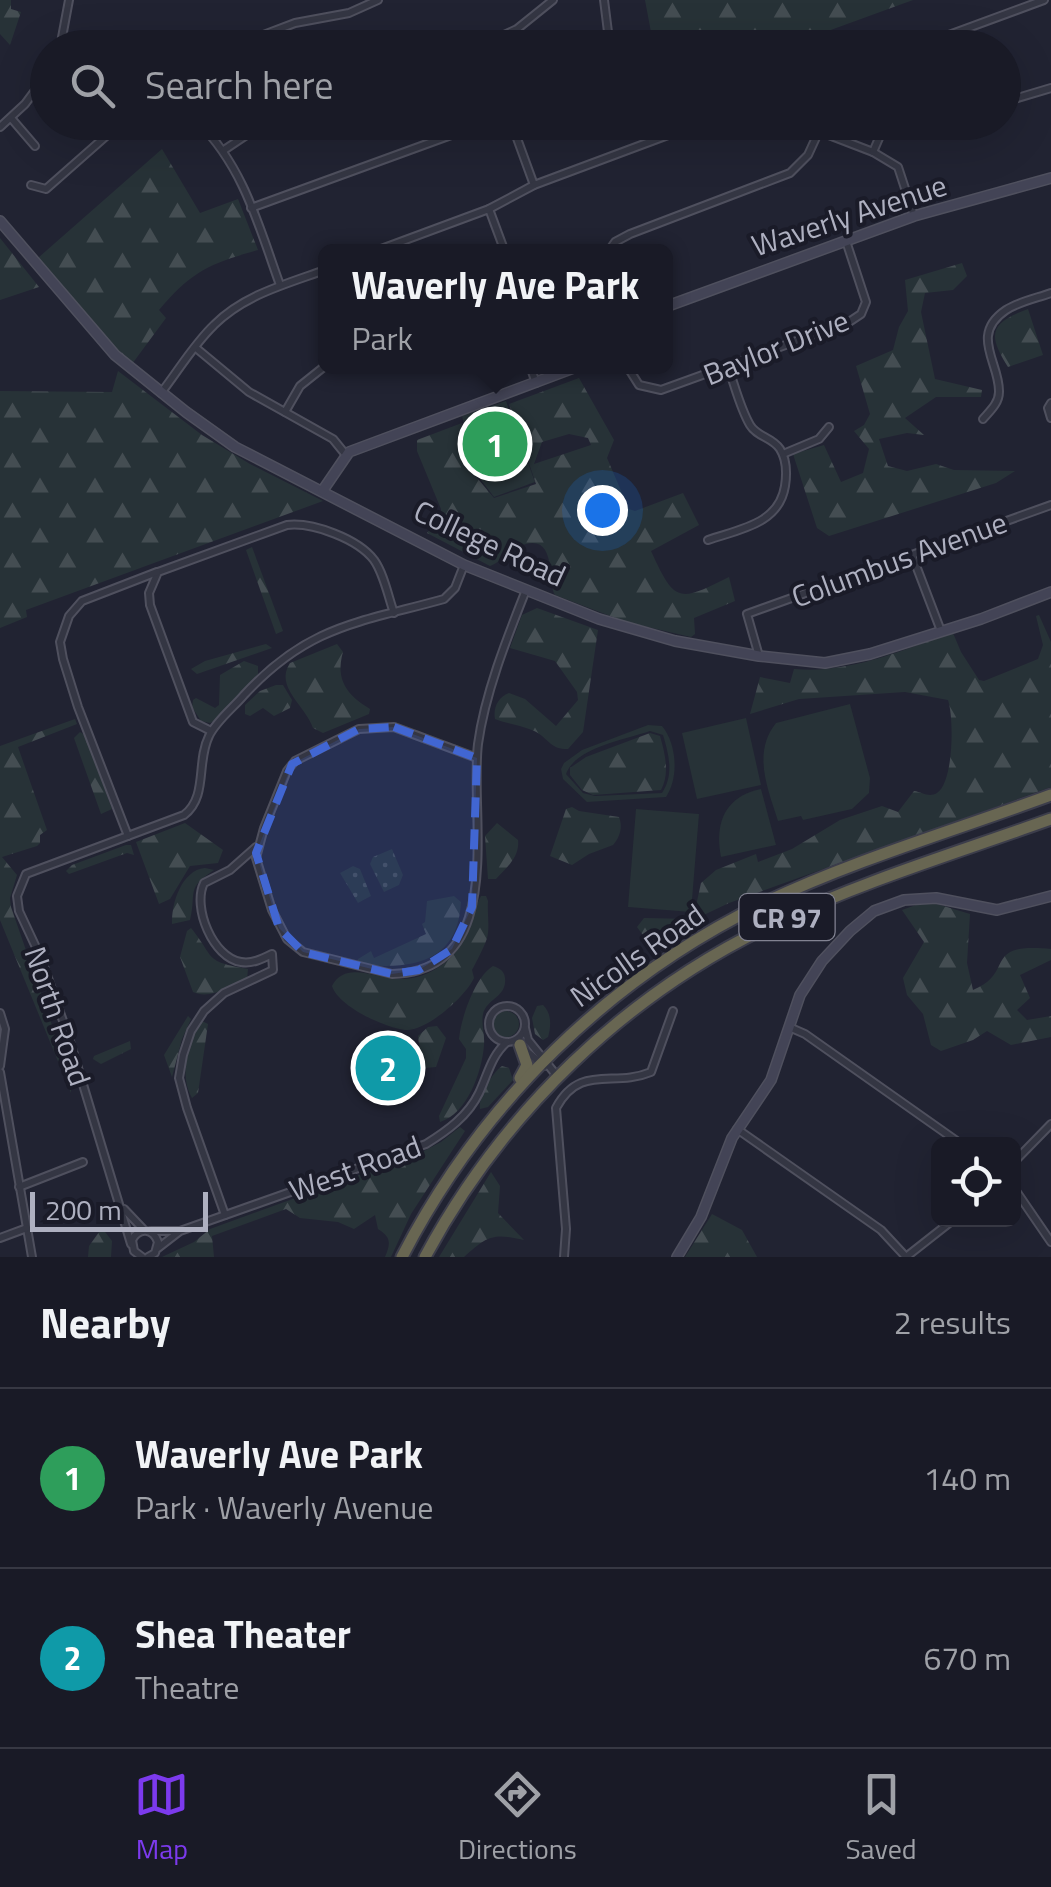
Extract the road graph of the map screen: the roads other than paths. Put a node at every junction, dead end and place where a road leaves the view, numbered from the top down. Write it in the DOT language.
graph roads {
  1 [pos="69,0"];
  2 [pos="378,0"];
  3 [pos="604,0"];
  4 [pos="1044,0"];
  5 [pos="550,1"];
  6 [pos="64,30"];
  7 [pos="278,30"];
  8 [pos="513,30"];
  9 [pos="608,30"];
  10 [pos="962,30"];
  11 [pos="1051,88"];
  12 [pos="1021,97"];
  13 [pos="30,98"];
  14 [pos="12,118"];
  15 [pos="0,127"];
  16 [pos="30,140"];
  17 [pos="30,140"];
  18 [pos="102,140"];
  19 [pos="215,140"];
  20 [pos="239,140"];
  21 [pos="438,140"];
  22 [pos="518,140"];
  23 [pos="655,140"];
  24 [pos="815,140"];
  25 [pos="842,140"];
  26 [pos="878,140"];
  27 [pos="35,146"];
  28 [pos="224,150"];
  29 [pos="873,152"];
  30 [pos="1051,178"];
  31 [pos="534,185"];
  32 [pos="30,186"];
  33 [pos="251,208"];
  34 [pos="489,209"];
  35 [pos="914,216"];
  36 [pos="0,221"];
  37 [pos="845,240"];
  38 [pos="395,244"];
  39 [pos="502,244"];
  40 [pos="614,244"];
  41 [pos="318,272"];
  42 [pos="280,285"];
  43 [pos="1051,293"];
  44 [pos="673,303"];
  45 [pos="196,348"];
  46 [pos="728,367"];
  47 [pos="318,372"];
  48 [pos="533,374"];
  49 [pos="558,374"];
  50 [pos="631,374"];
  51 [pos="536,383"];
  52 [pos="161,393"];
  53 [pos="1051,403"];
  54 [pos="286,412"];
  55 [pos="983,418"];
  56 [pos="1051,418"];
  57 [pos="829,426"];
  58 [pos="783,454"];
  59 [pos="346,456"];
  60 [pos="323,490"];
  61 [pos="1051,505"];
  62 [pos="708,540"];
  63 [pos="912,555"];
  64 [pos="464,565"];
  65 [pos="158,572"];
  66 [pos="526,590"];
  67 [pos="1051,592"];
  68 [pos="394,612"];
  69 [pos="941,631"];
  70 [pos="759,656"];
  71 [pos="211,731"];
  72 [pos="477,758"];
  73 [pos="1051,795"];
  74 [pos="1051,819"];
  75 [pos="128,836"];
  76 [pos="258,846"];
  77 [pos="1051,896"];
  78 [pos="673,1011"];
  79 [pos="0,1013"];
  80 [pos="525,1027"];
  81 [pos="790,1027"];
  82 [pos="492,1034"];
  83 [pos="1,1044"];
  84 [pos="512,1044"];
  85 [pos="492,1059"];
  86 [pos="543,1061"];
  87 [pos="0,1069"];
  88 [pos="557,1076"];
  89 [pos="1051,1124"];
  90 [pos="10,1126"];
  91 [pos="0,1130"];
  92 [pos="737,1130"];
  93 [pos="951,1137"];
  94 [pos="468,1150"];
  95 [pos="1021,1155"];
  96 [pos="82,1162"];
  97 [pos="19,1187"];
  98 [pos="1021,1197"];
  99 [pos="121,1204"];
  100 [pos="224,1214"];
  101 [pos="944,1227"];
  102 [pos="28,1228"];
  103 [pos="147,1231"];
  104 [pos="180,1231"];
  105 [pos="0,1238"];
  106 [pos="1051,1242"];
  107 [pos="145,1253"];
  108 [pos="32,1257"];
  109 [pos="402,1257"];
  110 [pos="425,1257"];
  111 [pos="564,1257"];
  112 [pos="677,1257"];
  113 [pos="906,1257"];
  1 -- 6 [label="street"];
  2 -- 7 [label="street"];
  3 -- 9 [label="street"];
  4 -- 10 [label="street"];
  5 -- 8 [label="street"];
  11 -- 12 [label="street"];
  13 -- 14 [label="street"];
  14 -- 15 [label="street"];
  14 -- 17 [label="street"];
  16 -- 27 [label="street"];
  18 -- 32 [label="street"];
  19 -- 28 [label="street"];
  20 -- 28 [label="street"];
  21 -- 33 [label="street"];
  22 -- 31 [label="street"];
  23 -- 31 [label="street"];
  24 -- 40 [label="street"];
  25 -- 29 [label="street"];
  26 -- 29 [label="street"];
  28 -- 33 [label="street"];
  29 -- 35 [label="street"];
  30 -- 35 [label="street, Waverly Avenue"];
  31 -- 34 [label="street"];
  33 -- 42 [label="street"];
  34 -- 38 [label="street"];
  34 -- 39 [label="street"];
  35 -- 37 [label="street, Waverly Avenue"];
  36 -- 52 [label="street, College Road"];
  37 -- 44 [label="street, Waverly Avenue"];
  37 -- 46 [label="street, Baylor Drive"];
  41 -- 42 [label="street"];
  42 -- 45 [label="street"];
  43 -- 55 [label="street"];
  45 -- 52 [label="street"];
  45 -- 54 [label="street"];
  46 -- 50 [label="street, Baylor Drive"];
  46 -- 58 [label="street"];
  47 -- 54 [label="street"];
  48 -- 51 [label="street"];
  49 -- 51 [label="street"];
  51 -- 59 [label="street"];
  52 -- 60 [label="street, College Road"];
  53 -- 56 [label="street"];
  54 -- 59 [label="street"];
  57 -- 58 [label="street"];
  58 -- 62 [label="street"];
  59 -- 60 [label="street"];
  60 -- 64 [label="street, College Road"];
  61 -- 63 [label="street, Columbus Avenue"];
  63 -- 69 [label="street"];
  63 -- 70 [label="street, Columbus Avenue"];
  64 -- 66 [label="street, College Road"];
  64 -- 68 [label="street"];
  65 -- 68 [label="street"];
  65 -- 71 [label="street"];
  65 -- 75 [label="street"];
  66 -- 70 [label="street, College Road"];
  66 -- 72 [label="street"];
  67 -- 69 [label="street, College Road"];
  68 -- 71 [label="street"];
  69 -- 70 [label="street, College Road"];
  71 -- 75 [label="street"];
  72 -- 76 [label="street"];
  72 -- 76 [label="street"];
  73 -- 86 [label="highway, Nicolls Road / CR 97"];
  74 -- 88 [label="highway, Nicolls Road / CR 97"];
  75 -- 99 [label="street, North Road"];
  76 -- 100 [label="street"];
  77 -- 81 [label="street"];
  78 -- 111 [label="street"];
  79 -- 83 [label="street"];
  80 -- 82 [label="street"];
  80 -- 84 [label="street"];
  80 -- 86 [label="street"];
  81 -- 92 [label="street"];
  81 -- 93 [label="street"];
  82 -- 84 [label="street"];
  82 -- 85 [label="street, West Road"];
  83 -- 87 [label="street"];
  84 -- 85 [label="street, West Road"];
  84 -- 86 [label="street"];
  84 -- 94 [label="highway"];
  85 -- 100 [label="street, West Road"];
  86 -- 88 [label="street"];
  86 -- 94 [label="highway, Nicolls Road / CR 97"];
  87 -- 90 [label="street"];
  88 -- 110 [label="highway, Nicolls Road / CR 97"];
  89 -- 95 [label="street"];
  90 -- 91 [label="street"];
  90 -- 97 [label="street"];
  92 -- 112 [label="street"];
  92 -- 113 [label="street"];
  94 -- 109 [label="highway, Nicolls Road / CR 97"];
  96 -- 97 [label="street"];
  97 -- 102 [label="street"];
  98 -- 106 [label="street"];
  99 -- 103 [label="street, North Road"];
  99 -- 107 [label="street, North Road"];
  100 -- 104 [label="street, West Road"];
  101 -- 113 [label="street"];
  102 -- 105 [label="street"];
  102 -- 108 [label="street"];
  103 -- 104 [label="street, West Road"];
  103 -- 107 [label="street, North Road"];
  103 -- 107 [label="street"];
  104 -- 107 [label="street, West Road"];
}
